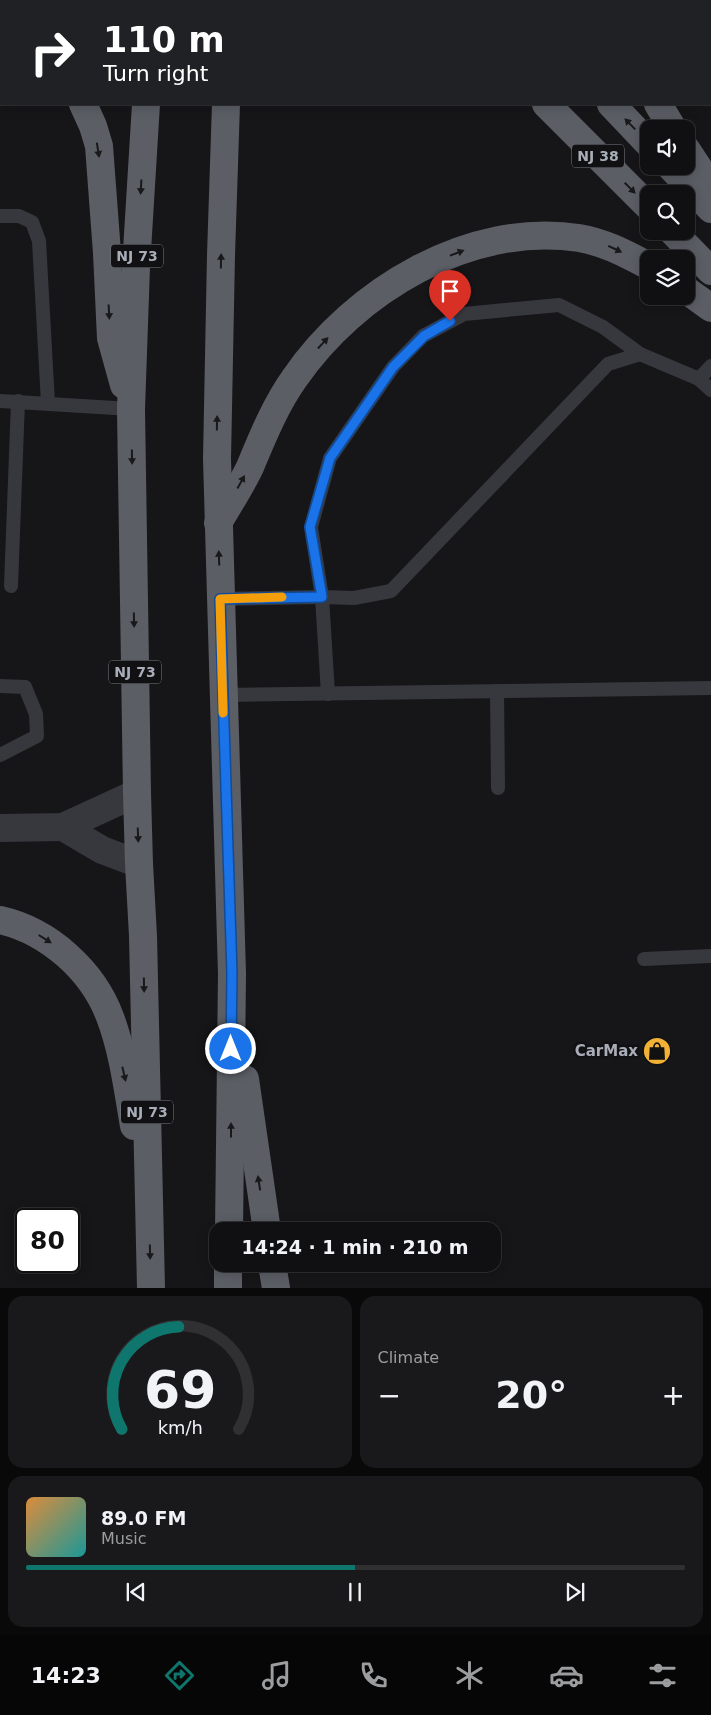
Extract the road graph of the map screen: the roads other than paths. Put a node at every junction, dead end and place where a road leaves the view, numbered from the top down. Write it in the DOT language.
graph roads {
  1 [pos="83,105"];
  2 [pos="146,105"];
  3 [pos="226,105"];
  4 [pos="547,105"];
  5 [pos="611,105"];
  6 [pos="659,105"];
  7 [pos="668,120"];
  8 [pos="640,135"];
  9 [pos="695,163"];
  10 [pos="679,175"];
  11 [pos="711,187"];
  12 [pos="640,199"];
  13 [pos="711,209"];
  14 [pos="0,216"];
  15 [pos="681,240"];
  16 [pos="640,262"];
  17 [pos="711,271"];
  18 [pos="695,296"];
  19 [pos="711,308"];
  20 [pos="640,354"];
  21 [pos="711,366"];
  22 [pos="699,379"];
  23 [pos="711,390"];
  24 [pos="0,401"];
  25 [pos="18,401"];
  26 [pos="48,403"];
  27 [pos="131,409"];
  28 [pos="218,524"];
  29 [pos="12,586"];
  30 [pos="322,597"];
  31 [pos="220,599"];
  32 [pos="0,686"];
  33 [pos="711,688"];
  34 [pos="497,691"];
  35 [pos="328,694"];
  36 [pos="223,695"];
  37 [pos="0,755"];
  38 [pos="498,788"];
  39 [pos="137,794"];
  40 [pos="63,827"];
  41 [pos="0,828"];
  42 [pos="139,864"];
  43 [pos="0,920"];
  44 [pos="711,956"];
  45 [pos="644,960"];
  46 [pos="232,974"];
  47 [pos="150,1217"];
  48 [pos="229,1222"];
  49 [pos="266,1222"];
  50 [pos="228,1272"];
  51 [pos="273,1272"];
  52 [pos="150,1288"];
  53 [pos="228,1288"];
  54 [pos="276,1288"];
  1 -- 27 [label="highway, one-way"];
  2 -- 27 [label="highway, NJ 73, one-way"];
  28 -- 3 [label="highway, one-way"];
  4 -- 12 [label="highway, NJ 38, one-way"];
  8 -- 5 [label="highway, NJ 38, one-way"];
  6 -- 7 [label="highway"];
  9 -- 11 [label="highway"];
  10 -- 13 [label="highway"];
  14 -- 26 [label="lane"];
  15 -- 17 [label="highway"];
  28 -- 16 [label="highway, one-way"];
  18 -- 19 [label="highway"];
  20 -- 22 [label="lane"];
  20 -- 30 [label="lane"];
  20 -- 30 [label="lane"];
  21 -- 22 [label="lane"];
  22 -- 23 [label="lane"];
  24 -- 25 [label="lane"];
  25 -- 26 [label="lane"];
  25 -- 29 [label="lane"];
  26 -- 27 [label="lane"];
  27 -- 39 [label="highway, NJ 73, one-way"];
  31 -- 28 [label="highway, one-way"];
  30 -- 31 [label="lane"];
  30 -- 35 [label="lane"];
  31 -- 36 [label="highway"];
  32 -- 37 [label="lane"];
  33 -- 34 [label="lane"];
  34 -- 35 [label="lane"];
  34 -- 38 [label="lane"];
  35 -- 36 [label="lane"];
  36 -- 46 [label="highway"];
  39 -- 40 [label="street"];
  39 -- 42 [label="highway, NJ 73, one-way"];
  40 -- 41 [label="street"];
  40 -- 42 [label="street"];
  42 -- 47 [label="highway, NJ 73, one-way"];
  43 -- 47 [label="highway, one-way"];
  44 -- 45 [label="lane"];
  48 -- 46 [label="highway, one-way"];
  49 -- 46 [label="highway, one-way"];
  47 -- 52 [label="highway, NJ 73, one-way"];
  50 -- 53 [label="highway"];
  51 -- 54 [label="highway"];
}
